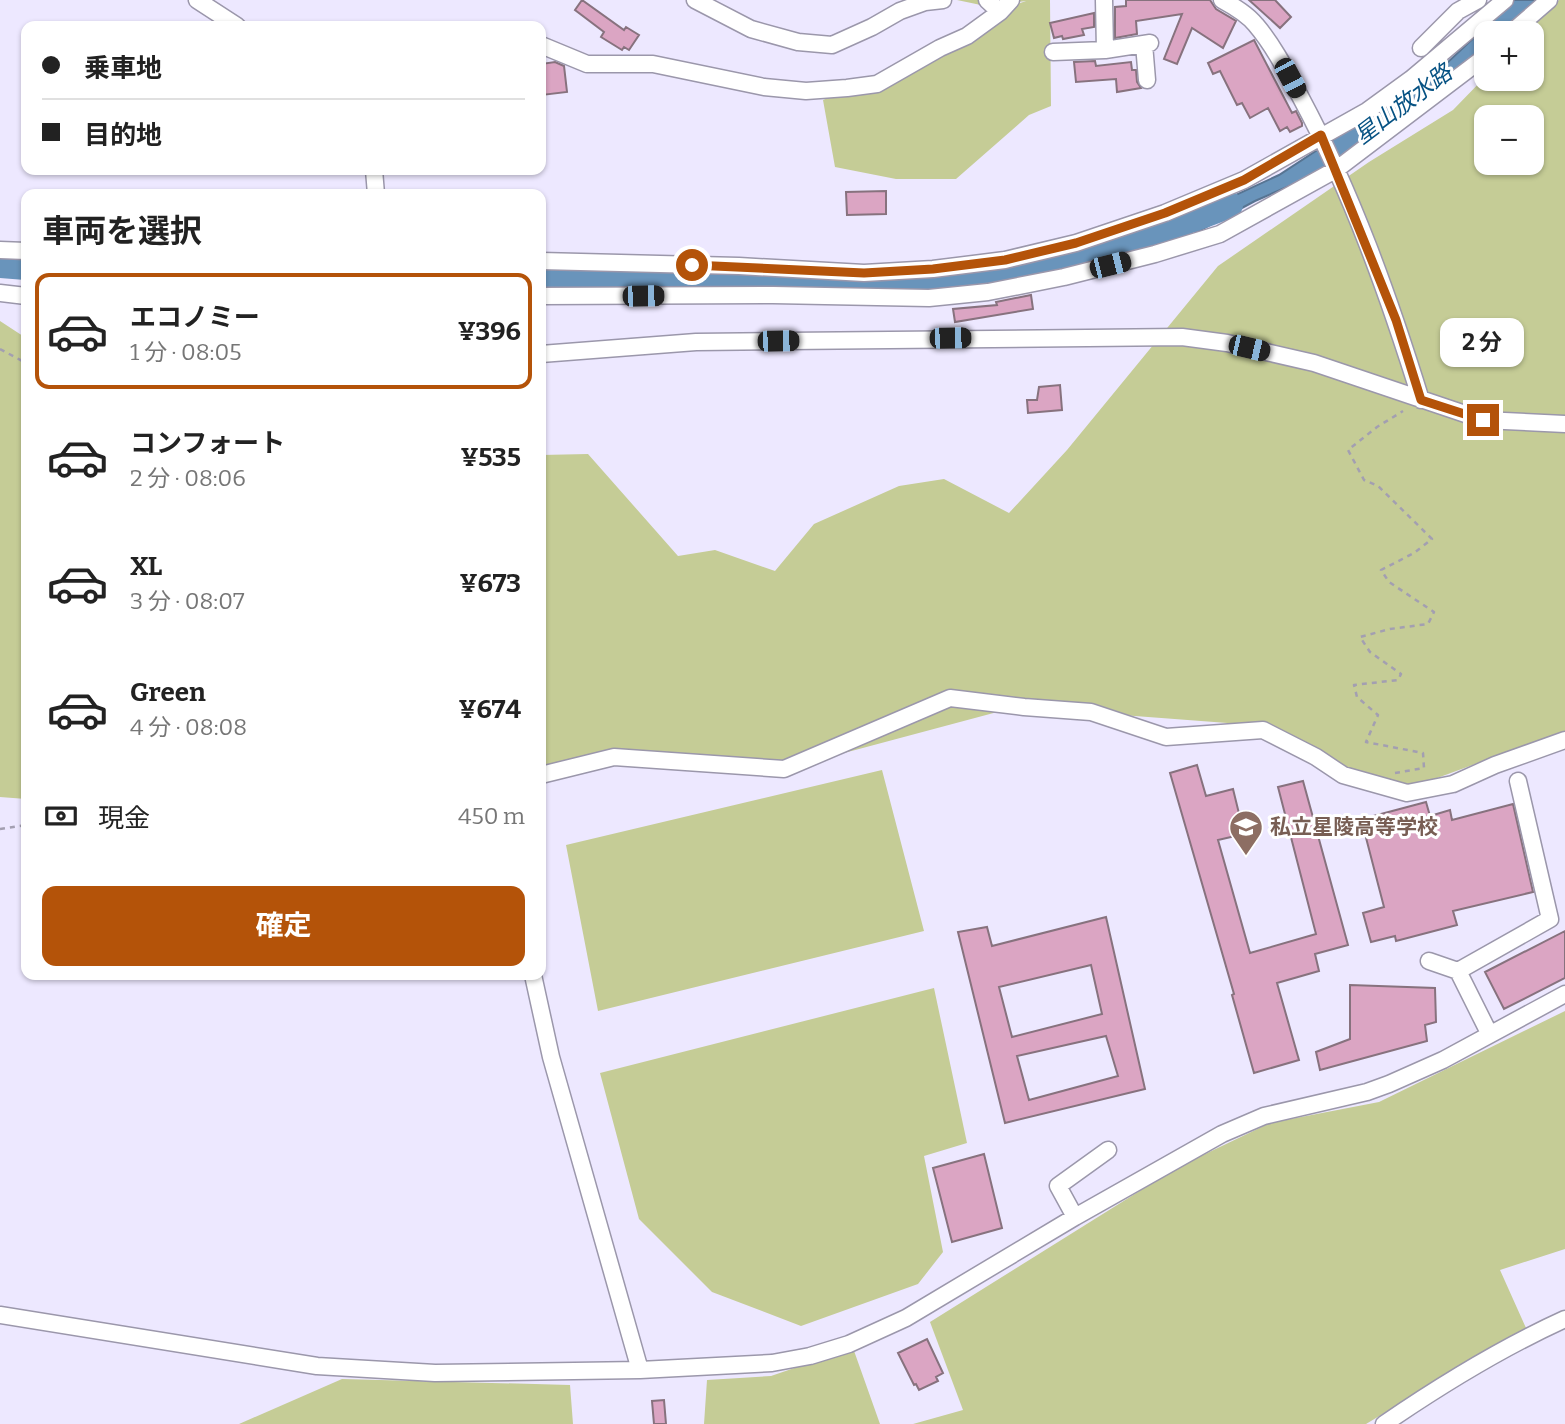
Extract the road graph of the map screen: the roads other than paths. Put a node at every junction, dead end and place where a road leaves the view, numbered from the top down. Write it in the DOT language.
graph roads {
  1 [pos="197,0"];
  2 [pos="695,0"];
  3 [pos="943,0"];
  4 [pos="987,0"];
  5 [pos="1104,0"];
  6 [pos="1222,0"];
  7 [pos="1478,0"];
  8 [pos="1505,0"];
  9 [pos="1549,0"];
  10 [pos="1006,6"];
  11 [pos="229,21"];
  12 [pos="1525,21"];
  13 [pos="546,47"];
  14 [pos="1421,48"];
  15 [pos="1105,50"];
  16 [pos="1053,52"];
  17 [pos="1474,64"];
  18 [pos="1147,80"];
  19 [pos="1321,135"];
  20 [pos="1337,169"];
  21 [pos="0,250"];
  22 [pos="21,251"];
  23 [pos="546,261"];
  24 [pos="0,293"];
  25 [pos="21,295"];
  26 [pos="546,296"];
  27 [pos="546,354"];
  28 [pos="1421,400"];
  29 [pos="1565,424"];
  30 [pos="1565,740"];
  31 [pos="546,774"];
  32 [pos="1518,781"];
  33 [pos="1429,961"];
  34 [pos="1458,971"];
  35 [pos="534,980"];
  36 [pos="1565,994"];
  37 [pos="1489,1033"];
  38 [pos="1108,1150"];
  39 [pos="1075,1217"];
  40 [pos="0,1315"];
  41 [pos="1565,1319"];
  42 [pos="640,1370"];
  43 [pos="1384,1424"];
  1 -- 11 [label="street"];
  2 -- 3 [label="street"];
  4 -- 10 [label="street"];
  5 -- 15 [label="street"];
  6 -- 19 [label="street"];
  7 -- 14 [label="street"];
  8 -- 19 [label="street"];
  9 -- 12 [label="street"];
  10 -- 13 [label="street"];
  15 -- 16 [label="street"];
  15 -- 18 [label="street"];
  17 -- 20 [label="street"];
  19 -- 20 [label="street"];
  19 -- 23 [label="street"];
  20 -- 26 [label="street"];
  20 -- 28 [label="street"];
  21 -- 22 [label="street"];
  24 -- 25 [label="street"];
  27 -- 28 [label="street"];
  28 -- 29 [label="street"];
  30 -- 31 [label="street"];
  32 -- 34 [label="street"];
  33 -- 34 [label="street"];
  34 -- 37 [label="street"];
  35 -- 42 [label="street"];
  36 -- 37 [label="street"];
  37 -- 39 [label="street"];
  38 -- 39 [label="street"];
  39 -- 42 [label="street"];
  40 -- 42 [label="street"];
  41 -- 43 [label="street"];
}
